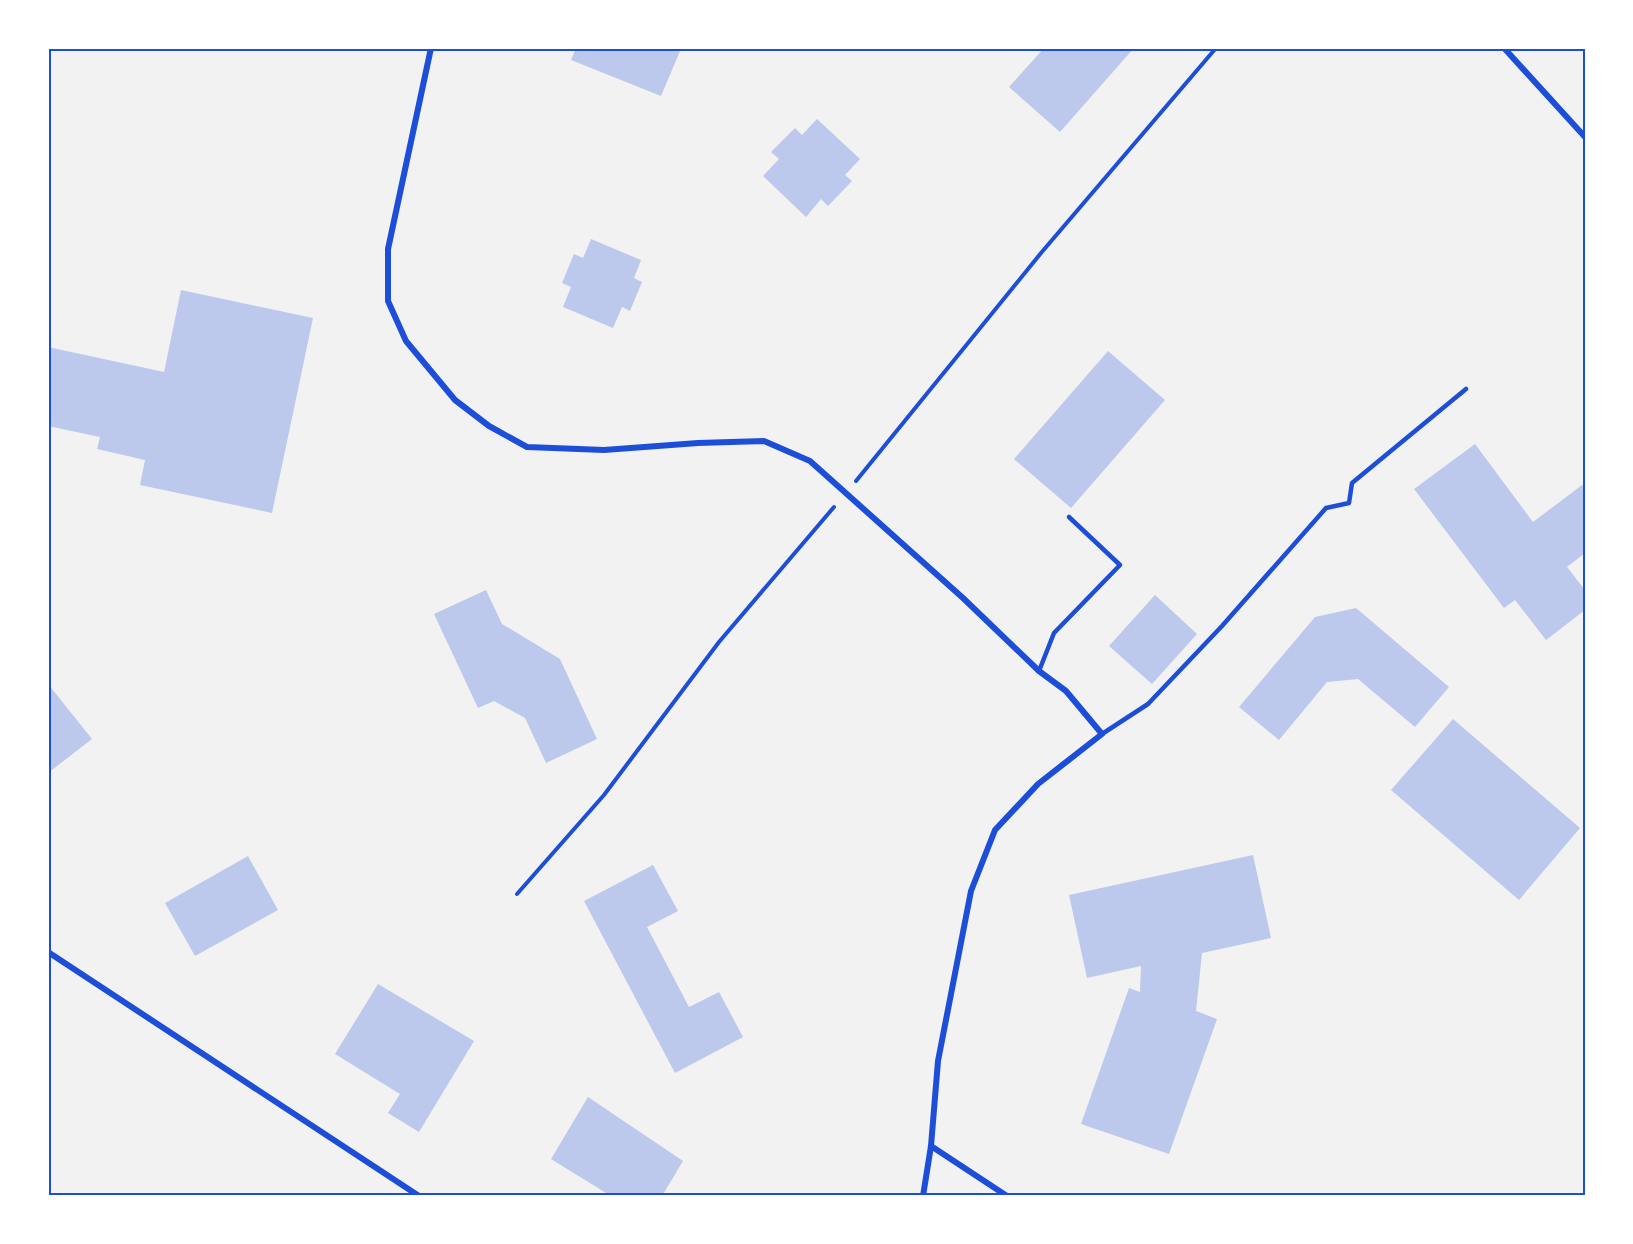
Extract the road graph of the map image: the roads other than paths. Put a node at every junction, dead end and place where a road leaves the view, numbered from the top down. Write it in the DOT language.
graph roads {
  1 [pos="431,48"];
  2 [pos="1504,48"];
  3 [pos="1585,137"];
  4 [pos="1466,388"];
  5 [pos="1069,517"];
  6 [pos="1039,671"];
  7 [pos="1102,734"];
  8 [pos="48,952"];
  9 [pos="931,1146"];
  10 [pos="419,1196"];
  11 [pos="923,1196"];
  12 [pos="1007,1196"];
  1 -- 6 [label="street"];
  2 -- 3 [label="street"];
  4 -- 7 [label="lane"];
  5 -- 6 [label="lane"];
  6 -- 7 [label="street"];
  7 -- 9 [label="street"];
  8 -- 10 [label="street"];
  9 -- 11 [label="street"];
  9 -- 12 [label="street"];
}
